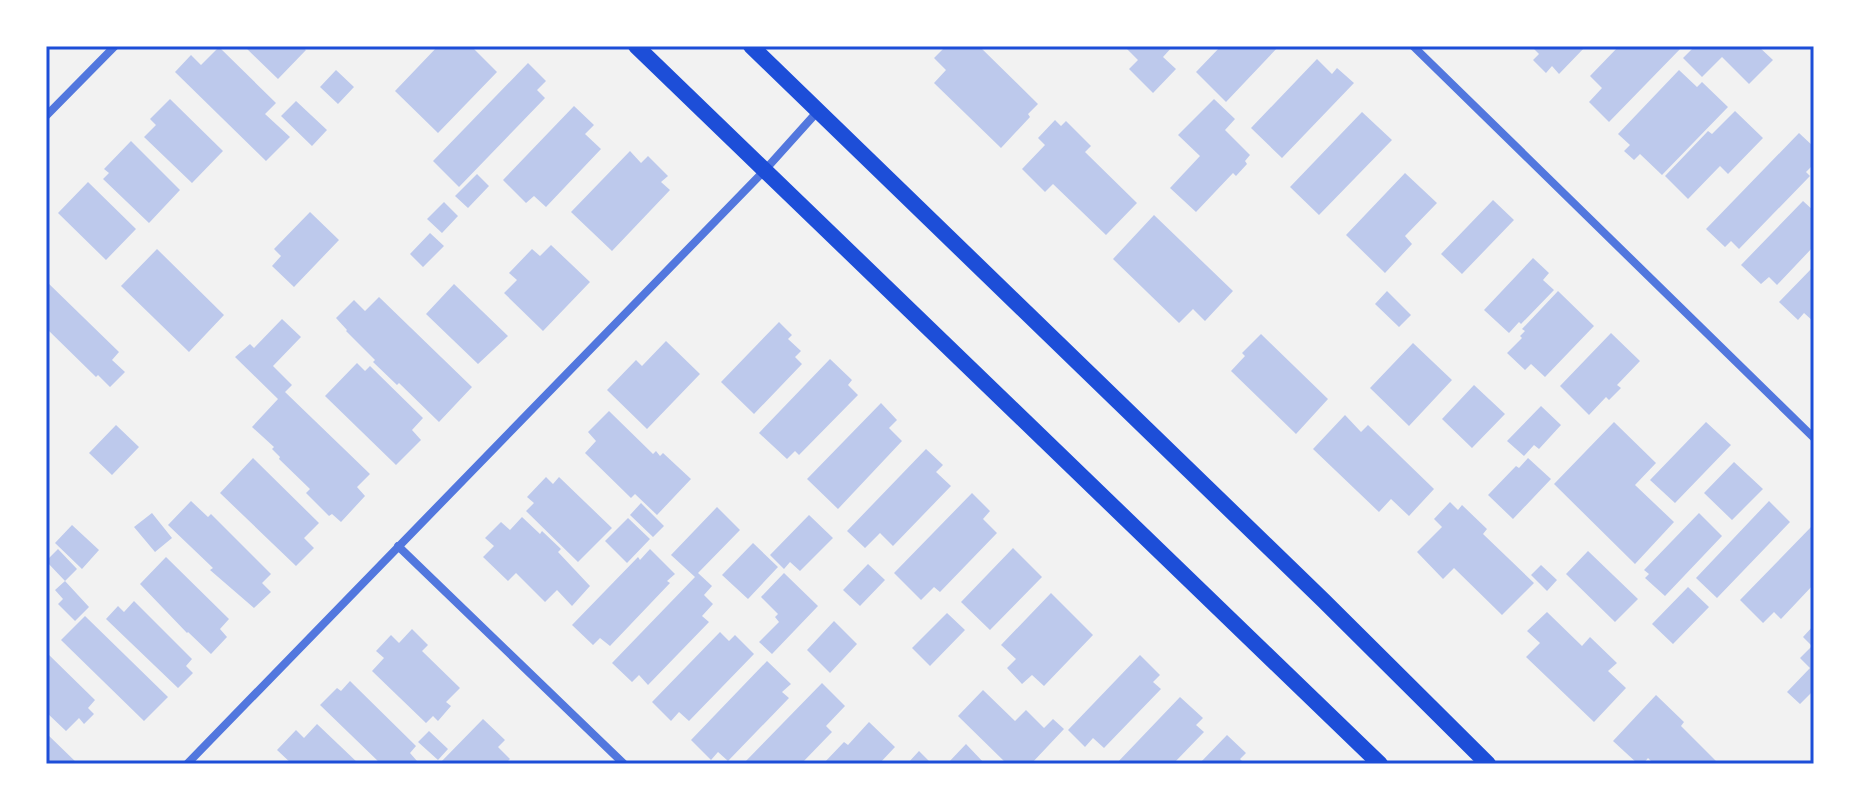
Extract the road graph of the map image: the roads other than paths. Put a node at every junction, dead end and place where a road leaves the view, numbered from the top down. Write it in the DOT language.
graph roads {
  1 [pos="115,46"];
  2 [pos="636,46"];
  3 [pos="751,46"];
  4 [pos="1413,46"];
  5 [pos="818,111"];
  6 [pos="46,116"];
  7 [pos="764,171"];
  8 [pos="1814,438"];
  9 [pos="398,546"];
  10 [pos="187,764"];
  11 [pos="624,764"];
  12 [pos="1380,764"];
  13 [pos="1488,764"];
  1 -- 6 [label="street"];
  2 -- 7 [label="main road"];
  3 -- 5 [label="main road"];
  4 -- 8 [label="street"];
  5 -- 7 [label="street"];
  5 -- 13 [label="main road"];
  7 -- 9 [label="street"];
  7 -- 12 [label="main road"];
  9 -- 10 [label="street"];
  9 -- 11 [label="street"];
}
